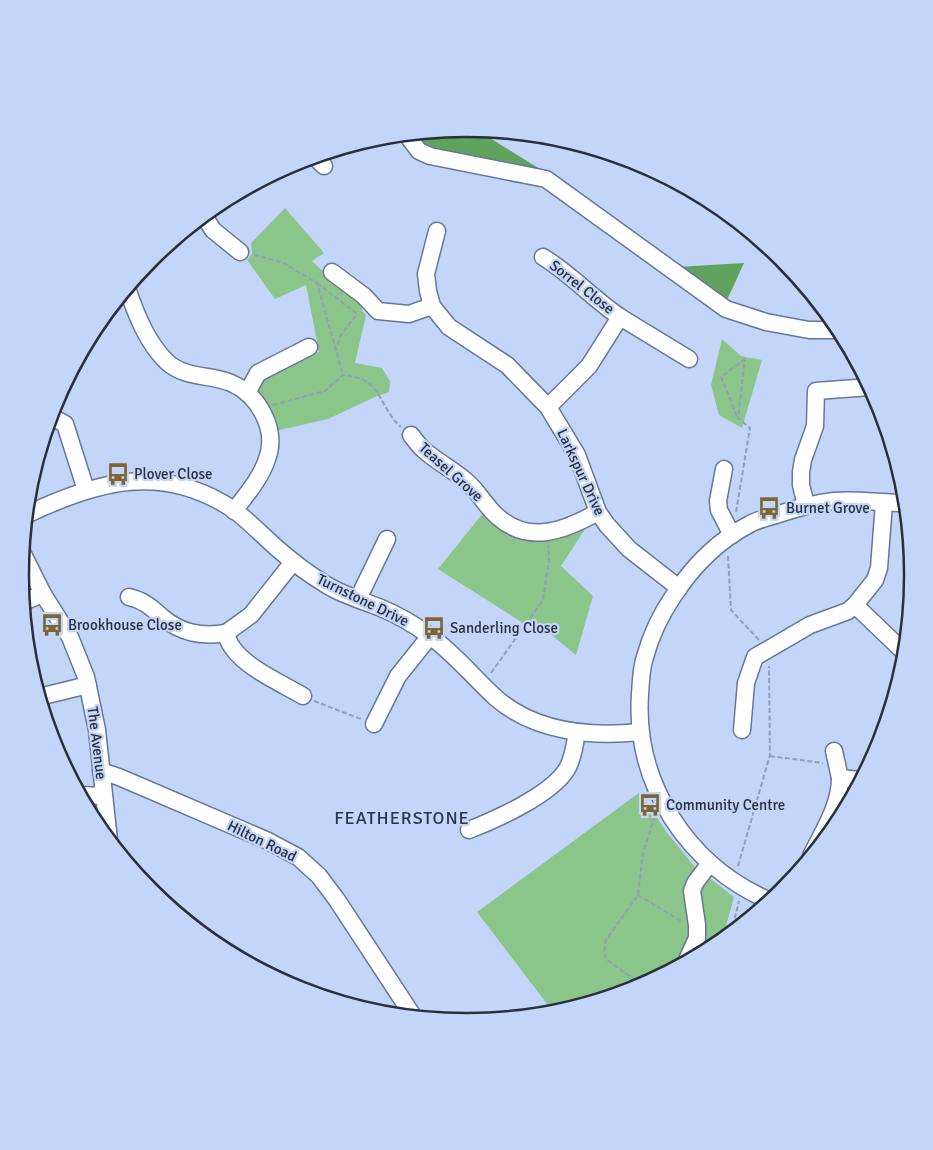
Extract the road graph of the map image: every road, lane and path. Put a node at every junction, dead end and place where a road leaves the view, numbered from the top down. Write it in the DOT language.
graph roads {
  1 [pos="411,141"];
  2 [pos="208,222"];
  3 [pos="437,231"];
  4 [pos="240,252"];
  5 [pos="543,258"];
  6 [pos="332,272"];
  7 [pos="317,283"];
  8 [pos="130,295"];
  9 [pos="432,306"];
  10 [pos="620,317"];
  11 [pos="829,330"];
  12 [pos="310,346"];
  13 [pos="336,350"];
  14 [pos="689,359"];
  15 [pos="343,375"];
  16 [pos="862,388"];
  17 [pos="246,393"];
  18 [pos="548,407"];
  19 [pos="261,409"];
  20 [pos="738,418"];
  21 [pos="57,420"];
  22 [pos="411,435"];
  23 [pos="724,469"];
  24 [pos="86,490"];
  25 [pos="884,503"];
  26 [pos="898,503"];
  27 [pos="806,505"];
  28 [pos="33,510"];
  29 [pos="234,511"];
  30 [pos="598,512"];
  31 [pos="547,532"];
  32 [pos="732,535"];
  33 [pos="387,540"];
  34 [pos="293,562"];
  35 [pos="29,567"];
  36 [pos="679,588"];
  37 [pos="43,594"];
  38 [pos="128,597"];
  39 [pos="30,599"];
  40 [pos="358,599"];
  41 [pos="855,605"];
  42 [pos="226,632"];
  43 [pos="430,636"];
  44 [pos="898,647"];
  45 [pos="768,648"];
  46 [pos="87,681"];
  47 [pos="482,684"];
  48 [pos="46,695"];
  49 [pos="303,696"];
  50 [pos="374,724"];
  51 [pos="742,730"];
  52 [pos="577,732"];
  53 [pos="640,732"];
  54 [pos="834,751"];
  55 [pos="770,755"];
  56 [pos="823,763"];
  57 [pos="101,771"];
  58 [pos="840,778"];
  59 [pos="854,779"];
  60 [pos="88,795"];
  61 [pos="103,796"];
  62 [pos="663,804"];
  63 [pos="828,821"];
  64 [pos="107,823"];
  65 [pos="469,830"];
  66 [pos="710,863"];
  67 [pos="738,884"];
  68 [pos="638,895"];
  69 [pos="763,897"];
  70 [pos="733,922"];
  71 [pos="697,930"];
  72 [pos="692,950"];
  73 [pos="634,979"];
  74 [pos="408,1009"];
  1 -- 11 [label="street"];
  2 -- 4 [label="street"];
  3 -- 9 [label="street, Larkspur Drive"];
  4 -- 7 [label="path"];
  5 -- 10 [label="street, Sorrel Close"];
  6 -- 9 [label="street"];
  7 -- 13 [label="path"];
  7 -- 13 [label="path"];
  8 -- 17 [label="street"];
  9 -- 18 [label="street, Larkspur Drive"];
  10 -- 14 [label="street, Sorrel Close"];
  10 -- 18 [label="street, Sorrel Close"];
  12 -- 17 [label="street"];
  13 -- 15 [label="path"];
  15 -- 19 [label="path"];
  15 -- 22 [label="path"];
  16 -- 27 [label="street"];
  17 -- 19 [label="street"];
  18 -- 30 [label="street, Larkspur Drive"];
  19 -- 29 [label="street"];
  20 -- 20 [label="path"];
  20 -- 32 [label="path"];
  21 -- 24 [label="street"];
  22 -- 31 [label="street, Teasel Grove"];
  23 -- 32 [label="street"];
  24 -- 28 [label="street, Turnstone Drive"];
  24 -- 29 [label="street, Turnstone Drive"];
  25 -- 26 [label="street"];
  25 -- 27 [label="street"];
  25 -- 41 [label="street"];
  27 -- 32 [label="street"];
  29 -- 34 [label="street, Turnstone Drive"];
  30 -- 31 [label="street, Teasel Grove"];
  30 -- 36 [label="street, Larkspur Drive"];
  31 -- 47 [label="path"];
  32 -- 36 [label="street"];
  32 -- 45 [label="path"];
  33 -- 40 [label="street"];
  34 -- 40 [label="street, Turnstone Drive"];
  34 -- 42 [label="street"];
  35 -- 37 [label="street, The Avenue"];
  36 -- 53 [label="street"];
  37 -- 39 [label="street"];
  37 -- 46 [label="street, The Avenue"];
  38 -- 42 [label="street"];
  40 -- 43 [label="street, Turnstone Drive"];
  41 -- 44 [label="street"];
  41 -- 45 [label="street"];
  42 -- 49 [label="street"];
  43 -- 47 [label="street, Turnstone Drive"];
  43 -- 50 [label="street"];
  45 -- 51 [label="street"];
  45 -- 55 [label="path"];
  46 -- 48 [label="street"];
  46 -- 57 [label="street, The Avenue"];
  47 -- 52 [label="street, Turnstone Drive"];
  49 -- 50 [label="path"];
  52 -- 53 [label="street, Turnstone Drive"];
  52 -- 65 [label="street"];
  53 -- 62 [label="street"];
  54 -- 58 [label="street"];
  55 -- 56 [label="path"];
  55 -- 67 [label="path"];
  57 -- 61 [label="street, The Avenue"];
  57 -- 74 [label="street, Hilton Road"];
  58 -- 59 [label="street"];
  58 -- 63 [label="street"];
  60 -- 61 [label="street"];
  61 -- 64 [label="street, The Avenue"];
  62 -- 66 [label="street"];
  62 -- 68 [label="path"];
  66 -- 67 [label="street"];
  66 -- 71 [label="street"];
  67 -- 69 [label="street"];
  67 -- 70 [label="path"];
  68 -- 71 [label="path"];
  68 -- 73 [label="path"];
  71 -- 72 [label="street"];
}
